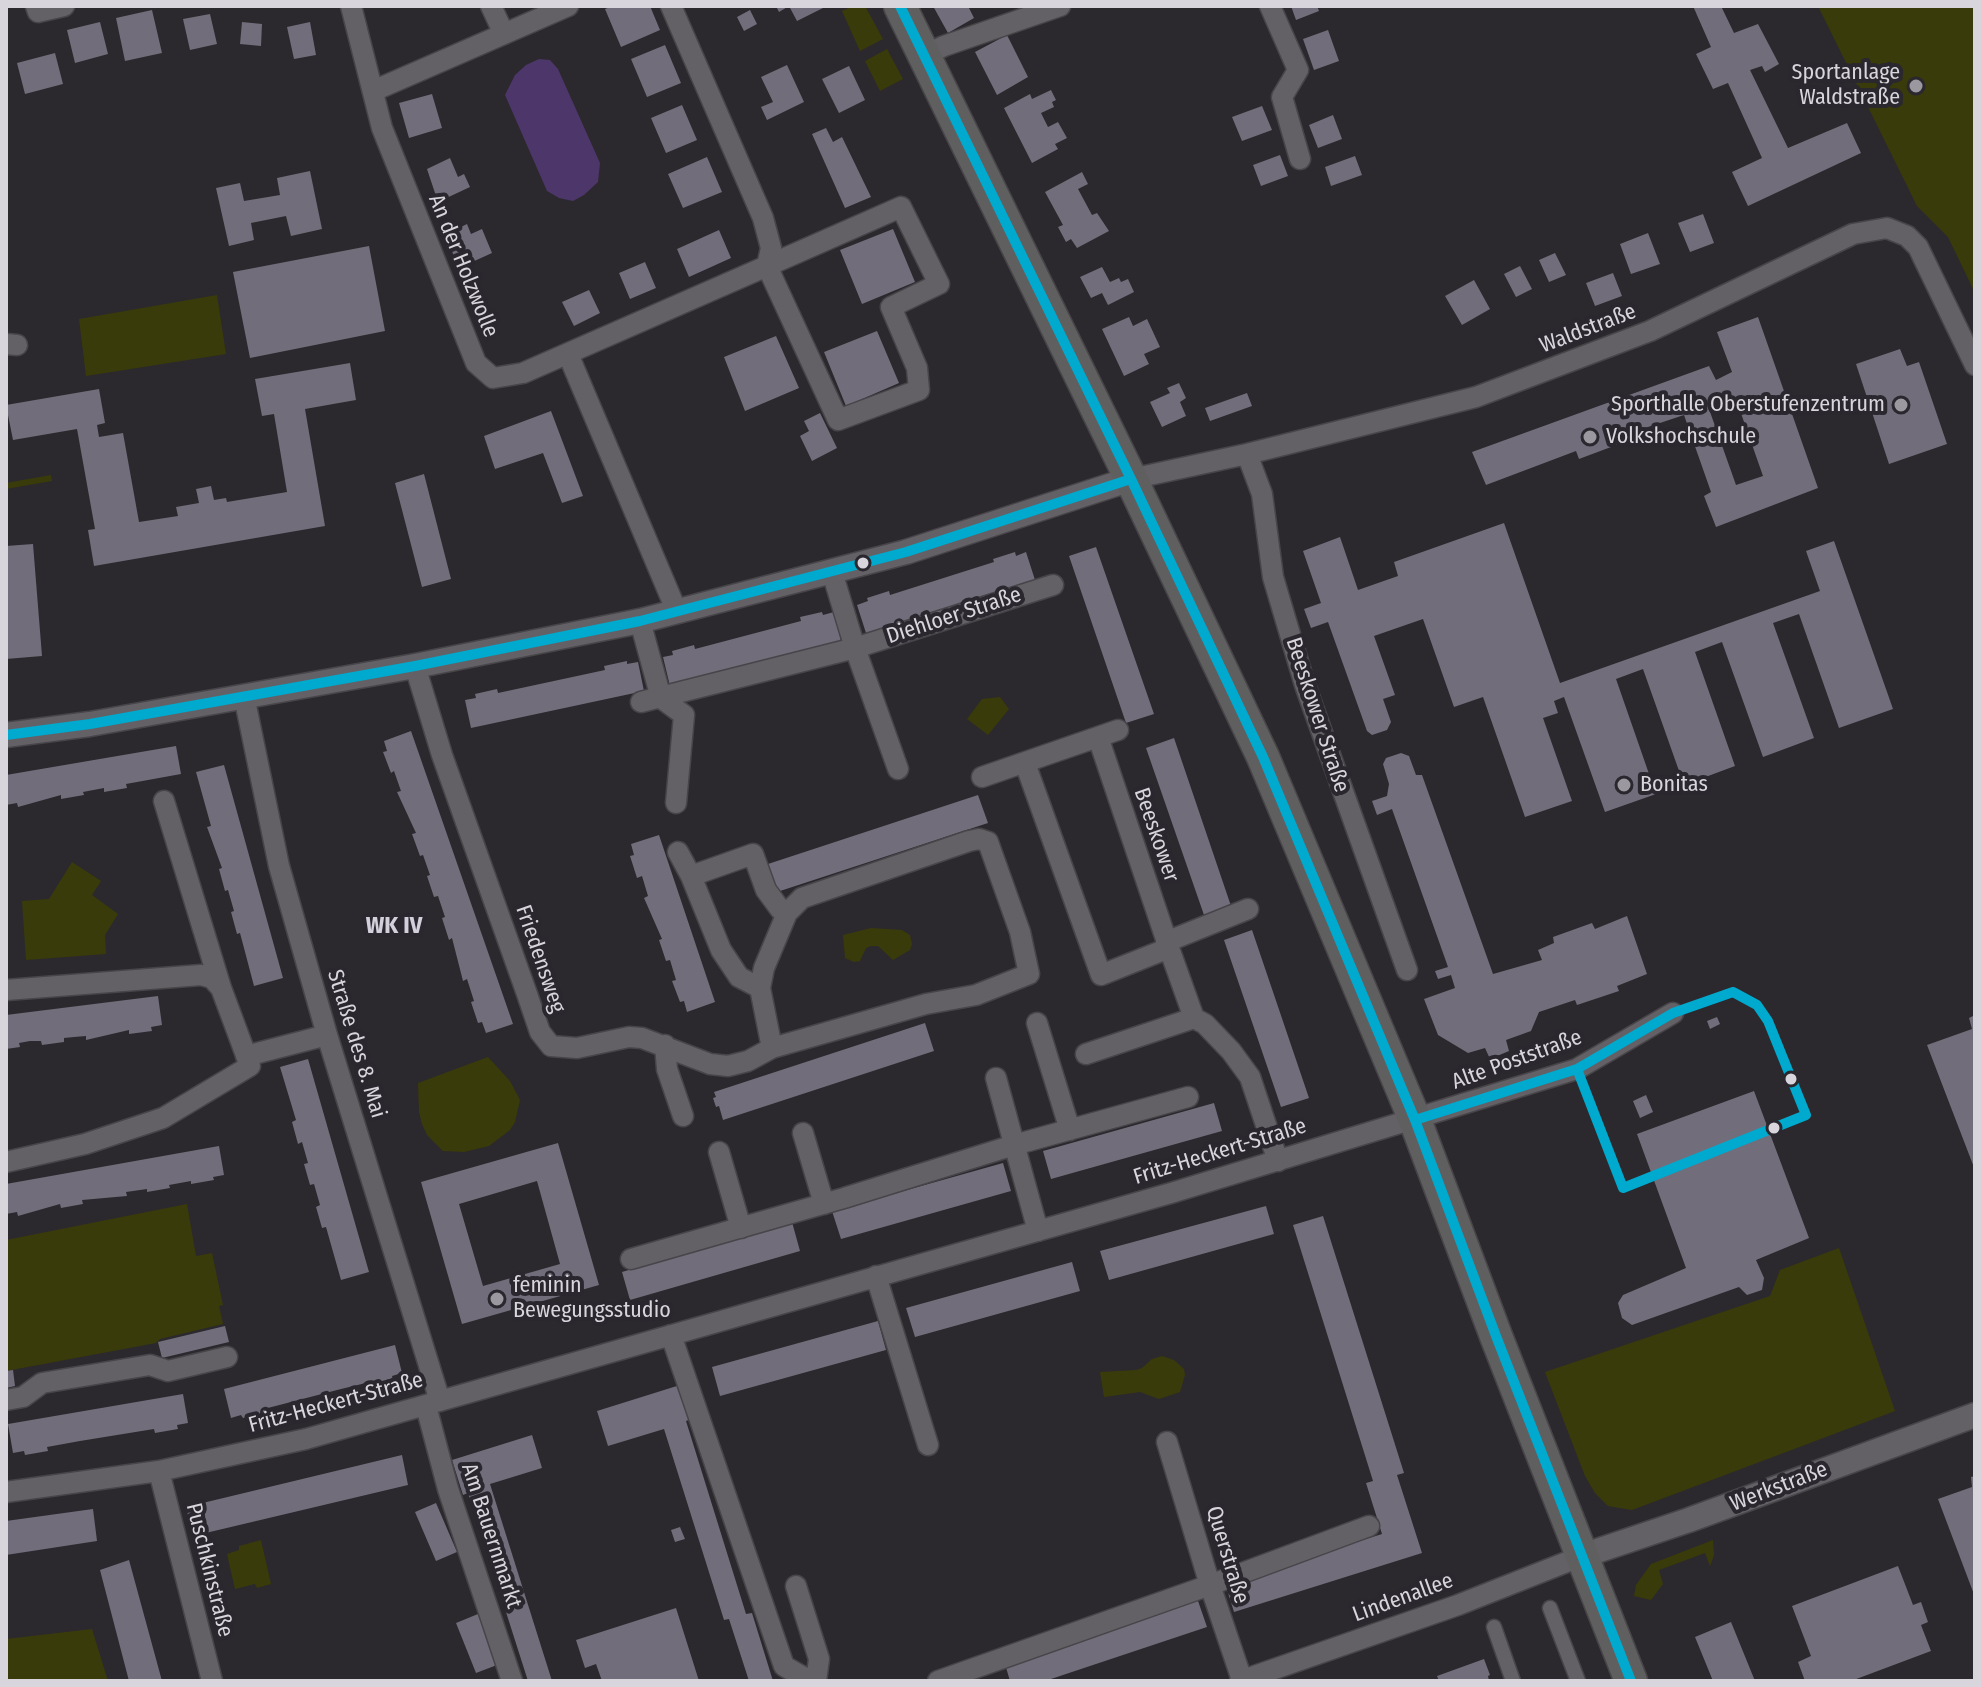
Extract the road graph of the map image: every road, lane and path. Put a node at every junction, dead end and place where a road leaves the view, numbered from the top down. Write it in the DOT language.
graph roads {
  1 [pos="36,6"];
  2 [pos="64,6"];
  3 [pos="351,6"];
  4 [pos="491,6"];
  5 [pos="568,6"];
  6 [pos="671,6"];
  7 [pos="900,6"];
  8 [pos="1060,6"];
  9 [pos="1270,6"];
  10 [pos="504,34"];
  11 [pos="925,55"];
  12 [pos="373,91"];
  13 [pos="1300,159"];
  14 [pos="767,266"];
  15 [pos="568,354"];
  16 [pos="1975,365"];
  17 [pos="1247,454"];
  18 [pos="1131,479"];
  19 [pos="832,572"];
  20 [pos="1053,585"];
  21 [pos="677,612"];
  22 [pos="640,621"];
  23 [pos="855,648"];
  24 [pos="415,666"];
  25 [pos="244,696"];
  26 [pos="651,700"];
  27 [pos="1118,730"];
  28 [pos="6,735"];
  29 [pos="1098,737"];
  30 [pos="1025,763"];
  31 [pos="898,769"];
  32 [pos="982,777"];
  33 [pos="164,801"];
  34 [pos="676,803"];
  35 [pos="678,852"];
  36 [pos="691,876"];
  37 [pos="1248,909"];
  38 [pos="787,913"];
  39 [pos="1168,945"];
  40 [pos="1407,970"];
  41 [pos="221,988"];
  42 [pos="760,988"];
  43 [pos="6,990"];
  44 [pos="1673,1013"];
  45 [pos="1194,1018"];
  46 [pos="1037,1023"];
  47 [pos="327,1035"];
  48 [pos="665,1045"];
  49 [pos="772,1048"];
  50 [pos="1086,1054"];
  51 [pos="246,1056"];
  52 [pos="996,1078"];
  53 [pos="1188,1097"];
  54 [pos="683,1116"];
  55 [pos="1415,1120"];
  56 [pos="1070,1130"];
  57 [pos="803,1133"];
  58 [pos="1014,1145"];
  59 [pos="719,1152"];
  60 [pos="1278,1161"];
  61 [pos="6,1162"];
  62 [pos="824,1204"];
  63 [pos="741,1228"];
  64 [pos="1038,1231"];
  65 [pos="631,1259"];
  66 [pos="876,1276"];
  67 [pos="671,1335"];
  68 [pos="227,1357"];
  69 [pos="6,1400"];
  70 [pos="433,1403"];
  71 [pos="1975,1415"];
  72 [pos="1167,1442"];
  73 [pos="928,1445"];
  74 [pos="159,1471"];
  75 [pos="6,1492"];
  76 [pos="1369,1526"];
  77 [pos="1582,1556"];
  78 [pos="1210,1585"];
  79 [pos="796,1586"];
  80 [pos="1550,1608"];
  81 [pos="1494,1627"];
  82 [pos="1241,1680"];
  83 [pos="212,1681"];
  84 [pos="512,1681"];
  85 [pos="810,1681"];
  86 [pos="816,1681"];
  87 [pos="938,1681"];
  88 [pos="1513,1681"];
  89 [pos="1578,1681"];
  90 [pos="1631,1681"];
  1 -- 2 [label="street"];
  3 -- 12 [label="street, An der Holzwolle"];
  4 -- 10 [label="street"];
  5 -- 10 [label="street"];
  6 -- 14 [label="street, An der Holzwolle"];
  7 -- 11 [label="main road"];
  8 -- 11 [label="street"];
  9 -- 13 [label="street"];
  10 -- 12 [label="street"];
  11 -- 18 [label="main road"];
  12 -- 15 [label="street, An der Holzwolle"];
  14 -- 14 [label="street, An der Holzwolle"];
  14 -- 15 [label="street, An der Holzwolle"];
  15 -- 21 [label="street"];
  16 -- 17 [label="street, Waldstraße"];
  17 -- 18 [label="street, Waldstraße"];
  17 -- 40 [label="street, Beeskower Straße"];
  18 -- 19 [label="street"];
  18 -- 55 [label="main road"];
  19 -- 21 [label="street"];
  19 -- 23 [label="street"];
  20 -- 23 [label="street, Diehloer Straße"];
  21 -- 22 [label="street"];
  22 -- 24 [label="street"];
  22 -- 26 [label="street"];
  23 -- 26 [label="street, Diehloer Straße"];
  23 -- 31 [label="street"];
  24 -- 25 [label="street"];
  24 -- 48 [label="street, Friedensweg"];
  25 -- 28 [label="street"];
  25 -- 47 [label="street, Straße des 8. Mai"];
  26 -- 34 [label="street"];
  27 -- 29 [label="street"];
  29 -- 30 [label="street"];
  29 -- 39 [label="street, Beeskower"];
  30 -- 32 [label="street"];
  30 -- 39 [label="street"];
  33 -- 41 [label="street"];
  35 -- 36 [label="street"];
  36 -- 38 [label="street"];
  36 -- 42 [label="street"];
  37 -- 39 [label="street"];
  38 -- 42 [label="street"];
  38 -- 49 [label="street, Friedensweg"];
  39 -- 45 [label="street"];
  41 -- 43 [label="street"];
  41 -- 51 [label="street"];
  42 -- 49 [label="street"];
  44 -- 55 [label="street, Alte Poststraße"];
  45 -- 50 [label="street"];
  45 -- 60 [label="street"];
  46 -- 56 [label="street"];
  47 -- 51 [label="street"];
  47 -- 70 [label="street, Straße des 8. Mai"];
  48 -- 49 [label="street, Friedensweg"];
  48 -- 54 [label="street"];
  51 -- 61 [label="street"];
  52 -- 58 [label="street"];
  53 -- 56 [label="street"];
  55 -- 60 [label="street, Fritz-Heckert-Straße"];
  55 -- 77 [label="main road"];
  56 -- 58 [label="street"];
  57 -- 62 [label="street"];
  58 -- 62 [label="street"];
  58 -- 64 [label="street"];
  59 -- 63 [label="street"];
  60 -- 64 [label="street, Fritz-Heckert-Straße"];
  62 -- 63 [label="street"];
  63 -- 65 [label="street"];
  64 -- 66 [label="street, Fritz-Heckert-Straße"];
  66 -- 67 [label="street, Fritz-Heckert-Straße"];
  66 -- 73 [label="street"];
  67 -- 70 [label="street, Fritz-Heckert-Straße"];
  67 -- 85 [label="street"];
  68 -- 69 [label="street"];
  70 -- 74 [label="street, Fritz-Heckert-Straße"];
  70 -- 84 [label="street, Am Bauernmarkt"];
  71 -- 77 [label="street, Werkstraße"];
  72 -- 78 [label="street, Querstraße"];
  74 -- 75 [label="street, Fritz-Heckert-Straße"];
  74 -- 83 [label="street, Puschkinstraße"];
  76 -- 78 [label="street"];
  77 -- 82 [label="street, Lindenallee"];
  77 -- 90 [label="main road"];
  78 -- 82 [label="street, Querstraße"];
  78 -- 87 [label="street"];
  79 -- 86 [label="street"];
  80 -- 89 [label="street"];
  81 -- 88 [label="street"];
}
